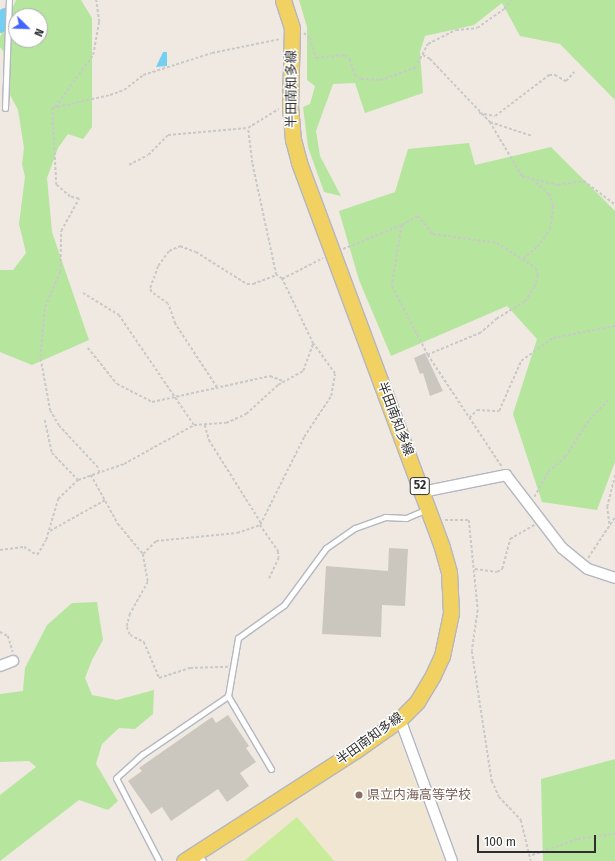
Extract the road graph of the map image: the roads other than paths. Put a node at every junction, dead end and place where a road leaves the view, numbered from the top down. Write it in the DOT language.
graph roads {
  1 [pos="9,0"];
  2 [pos="283,0"];
  3 [pos="5,108"];
  4 [pos="422,492"];
  5 [pos="430,515"];
  6 [pos="615,578"];
  7 [pos="14,661"];
  8 [pos="0,666"];
  9 [pos="228,696"];
  10 [pos="400,719"];
  11 [pos="271,769"];
  12 [pos="200,857"];
  13 [pos="159,861"];
  14 [pos="184,861"];
  15 [pos="452,861"];
  1 -- 3 [label="lane"];
  2 -- 4 [label="main road, 半田南知多線 / 52"];
  4 -- 5 [label="main road, 半田南知多線 / 52"];
  4 -- 6 [label="street"];
  5 -- 9 [label="lane"];
  5 -- 10 [label="main road, 半田南知多線 / 52"];
  7 -- 8 [label="street"];
  9 -- 11 [label="lane"];
  9 -- 13 [label="lane"];
  10 -- 12 [label="main road, 半田南知多線 / 52"];
  10 -- 15 [label="street"];
  12 -- 14 [label="main road, 半田南知多線 / 52"];
}
